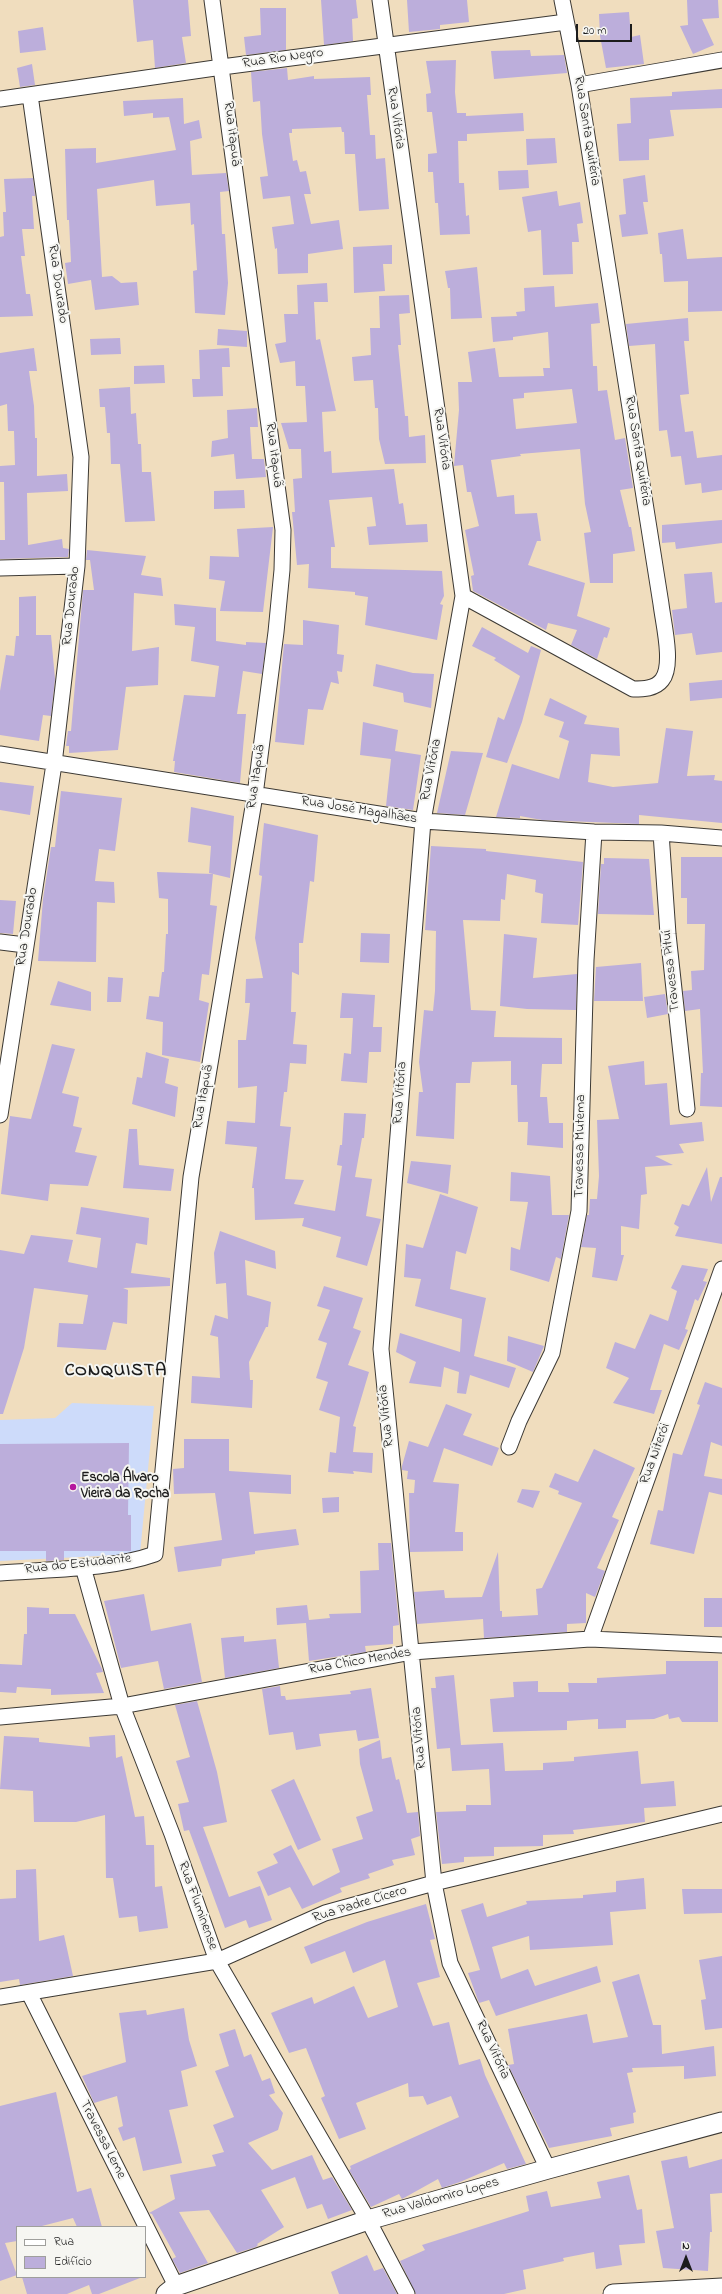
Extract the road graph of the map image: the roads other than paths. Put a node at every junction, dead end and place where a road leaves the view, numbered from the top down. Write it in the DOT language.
graph roads {
  1 [pos="212,0"];
  2 [pos="380,0"];
  3 [pos="562,0"];
  4 [pos="566,22"];
  5 [pos="385,45"];
  6 [pos="722,60"];
  7 [pos="222,67"];
  8 [pos="579,84"];
  9 [pos="30,95"];
  10 [pos="0,99"];
  11 [pos="77,566"];
  12 [pos="0,568"];
  13 [pos="463,596"];
  14 [pos="0,754"];
  15 [pos="54,764"];
  16 [pos="255,795"];
  17 [pos="423,821"];
  18 [pos="594,832"];
  19 [pos="661,833"];
  20 [pos="722,838"];
  21 [pos="0,942"];
  22 [pos="25,945"];
  23 [pos="687,1108"];
  24 [pos="0,1115"];
  25 [pos="721,1274"];
  26 [pos="509,1448"];
  27 [pos="155,1554"];
  28 [pos="83,1567"];
  29 [pos="0,1573"];
  30 [pos="590,1639"];
  31 [pos="722,1646"];
  32 [pos="412,1652"];
  33 [pos="122,1706"];
  34 [pos="0,1717"];
  35 [pos="722,1814"];
  36 [pos="434,1883"];
  37 [pos="217,1961"];
  38 [pos="29,1993"];
  39 [pos="0,1997"];
  40 [pos="722,2122"];
  41 [pos="548,2169"];
  42 [pos="368,2220"];
  43 [pos="140,2226"];
  44 [pos="146,2238"];
  45 [pos="722,2288"];
  46 [pos="171,2290"];
  47 [pos="407,2294"];
  48 [pos="616,2294"];
  1 -- 7 [label="street, Rua Itapuã"];
  2 -- 5 [label="street, Rua Vitória"];
  3 -- 4 [label="street, Rua Santa Quitéria"];
  4 -- 5 [label="street, Rua Rio Negro"];
  4 -- 8 [label="street, Rua Santa Quitéria"];
  5 -- 7 [label="street, Rua Rio Negro"];
  5 -- 13 [label="street, Rua Vitória"];
  6 -- 8 [label="street"];
  7 -- 9 [label="street, Rua Rio Negro"];
  7 -- 16 [label="street, Rua Itapuã"];
  8 -- 13 [label="street, Rua Santa Quitéria"];
  9 -- 10 [label="street, Rua Rio Negro"];
  9 -- 11 [label="street, Rua Dourado"];
  11 -- 12 [label="street"];
  11 -- 15 [label="street, Rua Dourado"];
  13 -- 17 [label="street, Rua Vitória"];
  14 -- 15 [label="street, Rua José Magalhães"];
  15 -- 16 [label="street, Rua José Magalhães"];
  15 -- 22 [label="street, Rua Dourado"];
  16 -- 17 [label="street, Rua José Magalhães"];
  16 -- 27 [label="street, Rua Itapuã"];
  17 -- 18 [label="street, Rua José Magalhães"];
  17 -- 32 [label="street, Rua Vitória"];
  18 -- 19 [label="street, Rua José Magalhães"];
  18 -- 26 [label="street, Travessa Mutema"];
  19 -- 20 [label="street, Rua José Magalhães"];
  19 -- 23 [label="street, Travessa Pituí"];
  21 -- 22 [label="street"];
  22 -- 24 [label="street, Rua Dourado"];
  25 -- 30 [label="street, Rua Niterói"];
  27 -- 28 [label="street, Rua do Estudante"];
  28 -- 29 [label="street, Rua do Estudante"];
  28 -- 33 [label="street, Rua Fluminense"];
  30 -- 31 [label="street, Rua Chico Mendes"];
  30 -- 32 [label="street, Rua Chico Mendes"];
  32 -- 33 [label="street, Rua Chico Mendes"];
  32 -- 36 [label="street, Rua Vitória"];
  33 -- 34 [label="street, Rua Chico Mendes"];
  33 -- 37 [label="street, Rua Fluminense"];
  35 -- 36 [label="street, Rua Padre Cícero"];
  36 -- 37 [label="street, Rua Padre Cícero"];
  36 -- 41 [label="street, Rua Vitória"];
  37 -- 38 [label="street, Rua Padre Cícero"];
  37 -- 42 [label="street, Rua Fluminense"];
  38 -- 39 [label="street, Rua Padre Cícero"];
  38 -- 43 [label="street, Travessa Leme"];
  40 -- 41 [label="street, Rua Valdomiro Lopes"];
  41 -- 42 [label="street, Rua Valdomiro Lopes"];
  42 -- 46 [label="street, Rua Valdomiro Lopes"];
  42 -- 47 [label="street, Rua Fluminense"];
  44 -- 46 [label="street, Travessa Leme"];
  45 -- 48 [label="street"];
}
